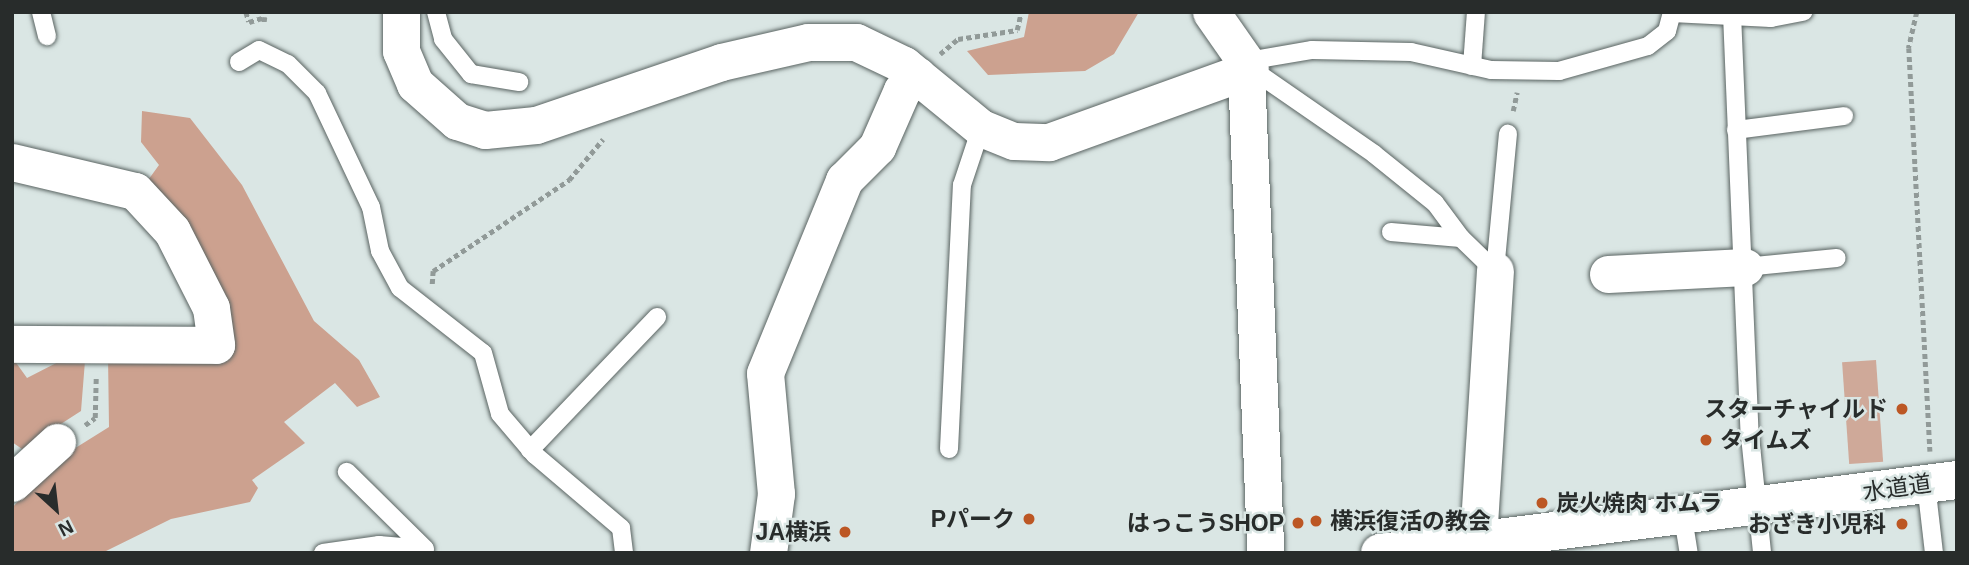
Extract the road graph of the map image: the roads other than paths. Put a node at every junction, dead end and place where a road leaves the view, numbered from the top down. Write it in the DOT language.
graph roads {
  1 [pos="41,12"];
  2 [pos="401,12"];
  3 [pos="436,12"];
  4 [pos="1212,12"];
  5 [pos="1476,12"];
  6 [pos="1803,12"];
  7 [pos="1672,13"];
  8 [pos="1732,14"];
  9 [pos="47,36"];
  10 [pos="239,62"];
  11 [pos="1472,66"];
  12 [pos="1248,69"];
  13 [pos="917,76"];
  14 [pos="519,82"];
  15 [pos="1844,116"];
  16 [pos="981,128"];
  17 [pos="1736,131"];
  18 [pos="1508,134"];
  19 [pos="12,162"];
  20 [pos="1391,232"];
  21 [pos="1461,239"];
  22 [pos="1836,258"];
  23 [pos="1745,267"];
  24 [pos="1495,271"];
  25 [pos="1608,274"];
  26 [pos="657,317"];
  27 [pos="12,344"];
  28 [pos="57,442"];
  29 [pos="948,449"];
  30 [pos="530,450"];
  31 [pos="347,472"];
  32 [pos="12,483"];
  33 [pos="1938,483"];
  34 [pos="1757,508"];
  35 [pos="1686,535"];
  36 [pos="1470,545"];
  37 [pos="323,553"];
  38 [pos="624,553"];
  39 [pos="768,553"];
  40 [pos="1265,553"];
  41 [pos="1380,553"];
  42 [pos="1762,553"];
  43 [pos="1934,553"];
  1 -- 9 [label="lane"];
  2 -- 13 [label="street"];
  3 -- 14 [label="lane"];
  4 -- 12 [label="street"];
  5 -- 11 [label="lane"];
  6 -- 8 [label="lane"];
  7 -- 8 [label="lane"];
  7 -- 11 [label="lane"];
  8 -- 17 [label="lane"];
  10 -- 30 [label="lane"];
  11 -- 12 [label="lane"];
  12 -- 16 [label="street"];
  12 -- 21 [label="lane"];
  12 -- 40 [label="street"];
  13 -- 16 [label="street"];
  13 -- 39 [label="street"];
  15 -- 17 [label="lane"];
  16 -- 29 [label="lane"];
  17 -- 23 [label="lane"];
  18 -- 24 [label="lane"];
  19 -- 27 [label="street"];
  20 -- 21 [label="lane"];
  21 -- 24 [label="lane"];
  22 -- 23 [label="lane"];
  23 -- 25 [label="street"];
  23 -- 34 [label="lane"];
  24 -- 36 [label="street"];
  26 -- 30 [label="lane"];
  28 -- 32 [label="street"];
  30 -- 38 [label="lane"];
  31 -- 37 [label="lane"];
  33 -- 34 [label="street, 水道道"];
  33 -- 43 [label="lane"];
  34 -- 35 [label="street, 水道道"];
  34 -- 42 [label="lane"];
  35 -- 36 [label="street, 水道道"];
  36 -- 41 [label="street, 水道道"];
}
